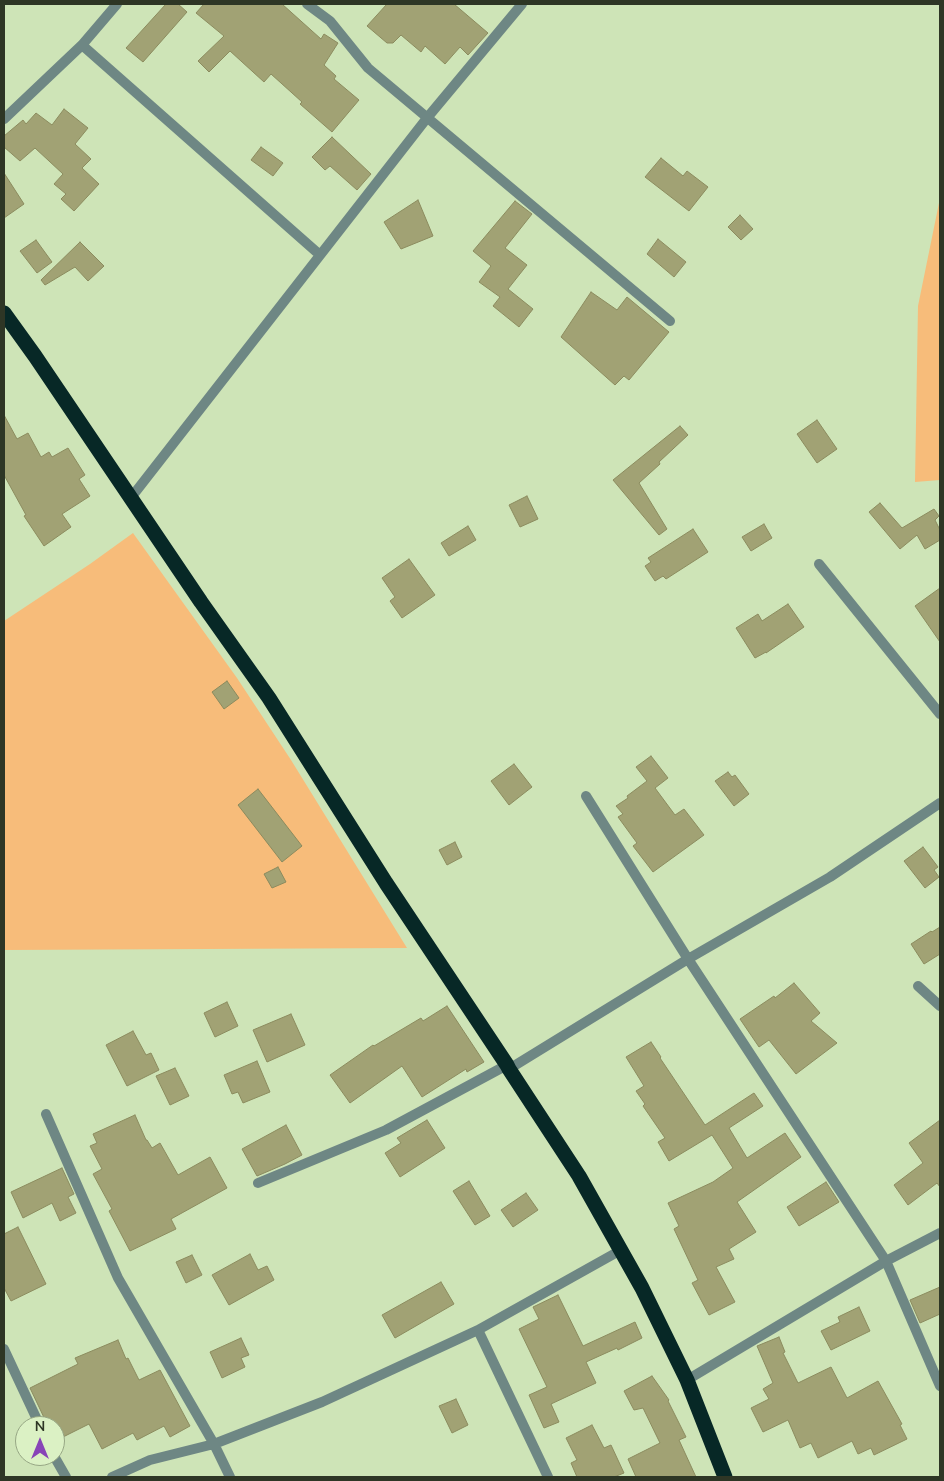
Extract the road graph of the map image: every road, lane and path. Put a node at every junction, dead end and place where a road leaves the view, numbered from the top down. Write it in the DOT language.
graph roads {
  1 [pos="117,4"];
  2 [pos="308,4"];
  3 [pos="522,4"];
  4 [pos="82,45"];
  5 [pos="427,118"];
  6 [pos="4,119"];
  7 [pos="320,255"];
  8 [pos="4,313"];
  9 [pos="670,321"];
  10 [pos="130,499"];
  11 [pos="819,564"];
  12 [pos="940,714"];
  13 [pos="586,796"];
  14 [pos="940,803"];
  15 [pos="688,958"];
  16 [pos="918,986"];
  17 [pos="940,1006"];
  18 [pos="508,1067"];
  19 [pos="46,1114"];
  20 [pos="258,1183"];
  21 [pos="940,1233"];
  22 [pos="620,1250"];
  23 [pos="886,1261"];
  24 [pos="478,1330"];
  25 [pos="4,1349"];
  26 [pos="687,1380"];
  27 [pos="940,1386"];
  28 [pos="35,1416"];
  29 [pos="214,1444"];
  30 [pos="60,1466"];
  31 [pos="66,1477"];
  32 [pos="112,1477"];
  33 [pos="230,1477"];
  34 [pos="548,1477"];
  35 [pos="725,1477"];
  1 -- 4 [label="street"];
  2 -- 5 [label="street"];
  3 -- 5 [label="street"];
  4 -- 6 [label="street"];
  4 -- 7 [label="street"];
  5 -- 7 [label="street"];
  5 -- 9 [label="street"];
  7 -- 10 [label="street"];
  8 -- 10 [label="highway"];
  10 -- 18 [label="highway"];
  11 -- 12 [label="street"];
  13 -- 15 [label="street"];
  14 -- 15 [label="street"];
  15 -- 18 [label="street"];
  15 -- 23 [label="street"];
  16 -- 17 [label="street"];
  18 -- 20 [label="street"];
  18 -- 22 [label="highway"];
  19 -- 29 [label="street"];
  21 -- 23 [label="street"];
  22 -- 24 [label="street"];
  22 -- 26 [label="highway"];
  23 -- 26 [label="street"];
  23 -- 27 [label="street"];
  24 -- 29 [label="street"];
  24 -- 34 [label="street"];
  25 -- 28 [label="street"];
  26 -- 35 [label="highway"];
  29 -- 32 [label="street"];
  29 -- 33 [label="street"];
  30 -- 31 [label="street"];
}
